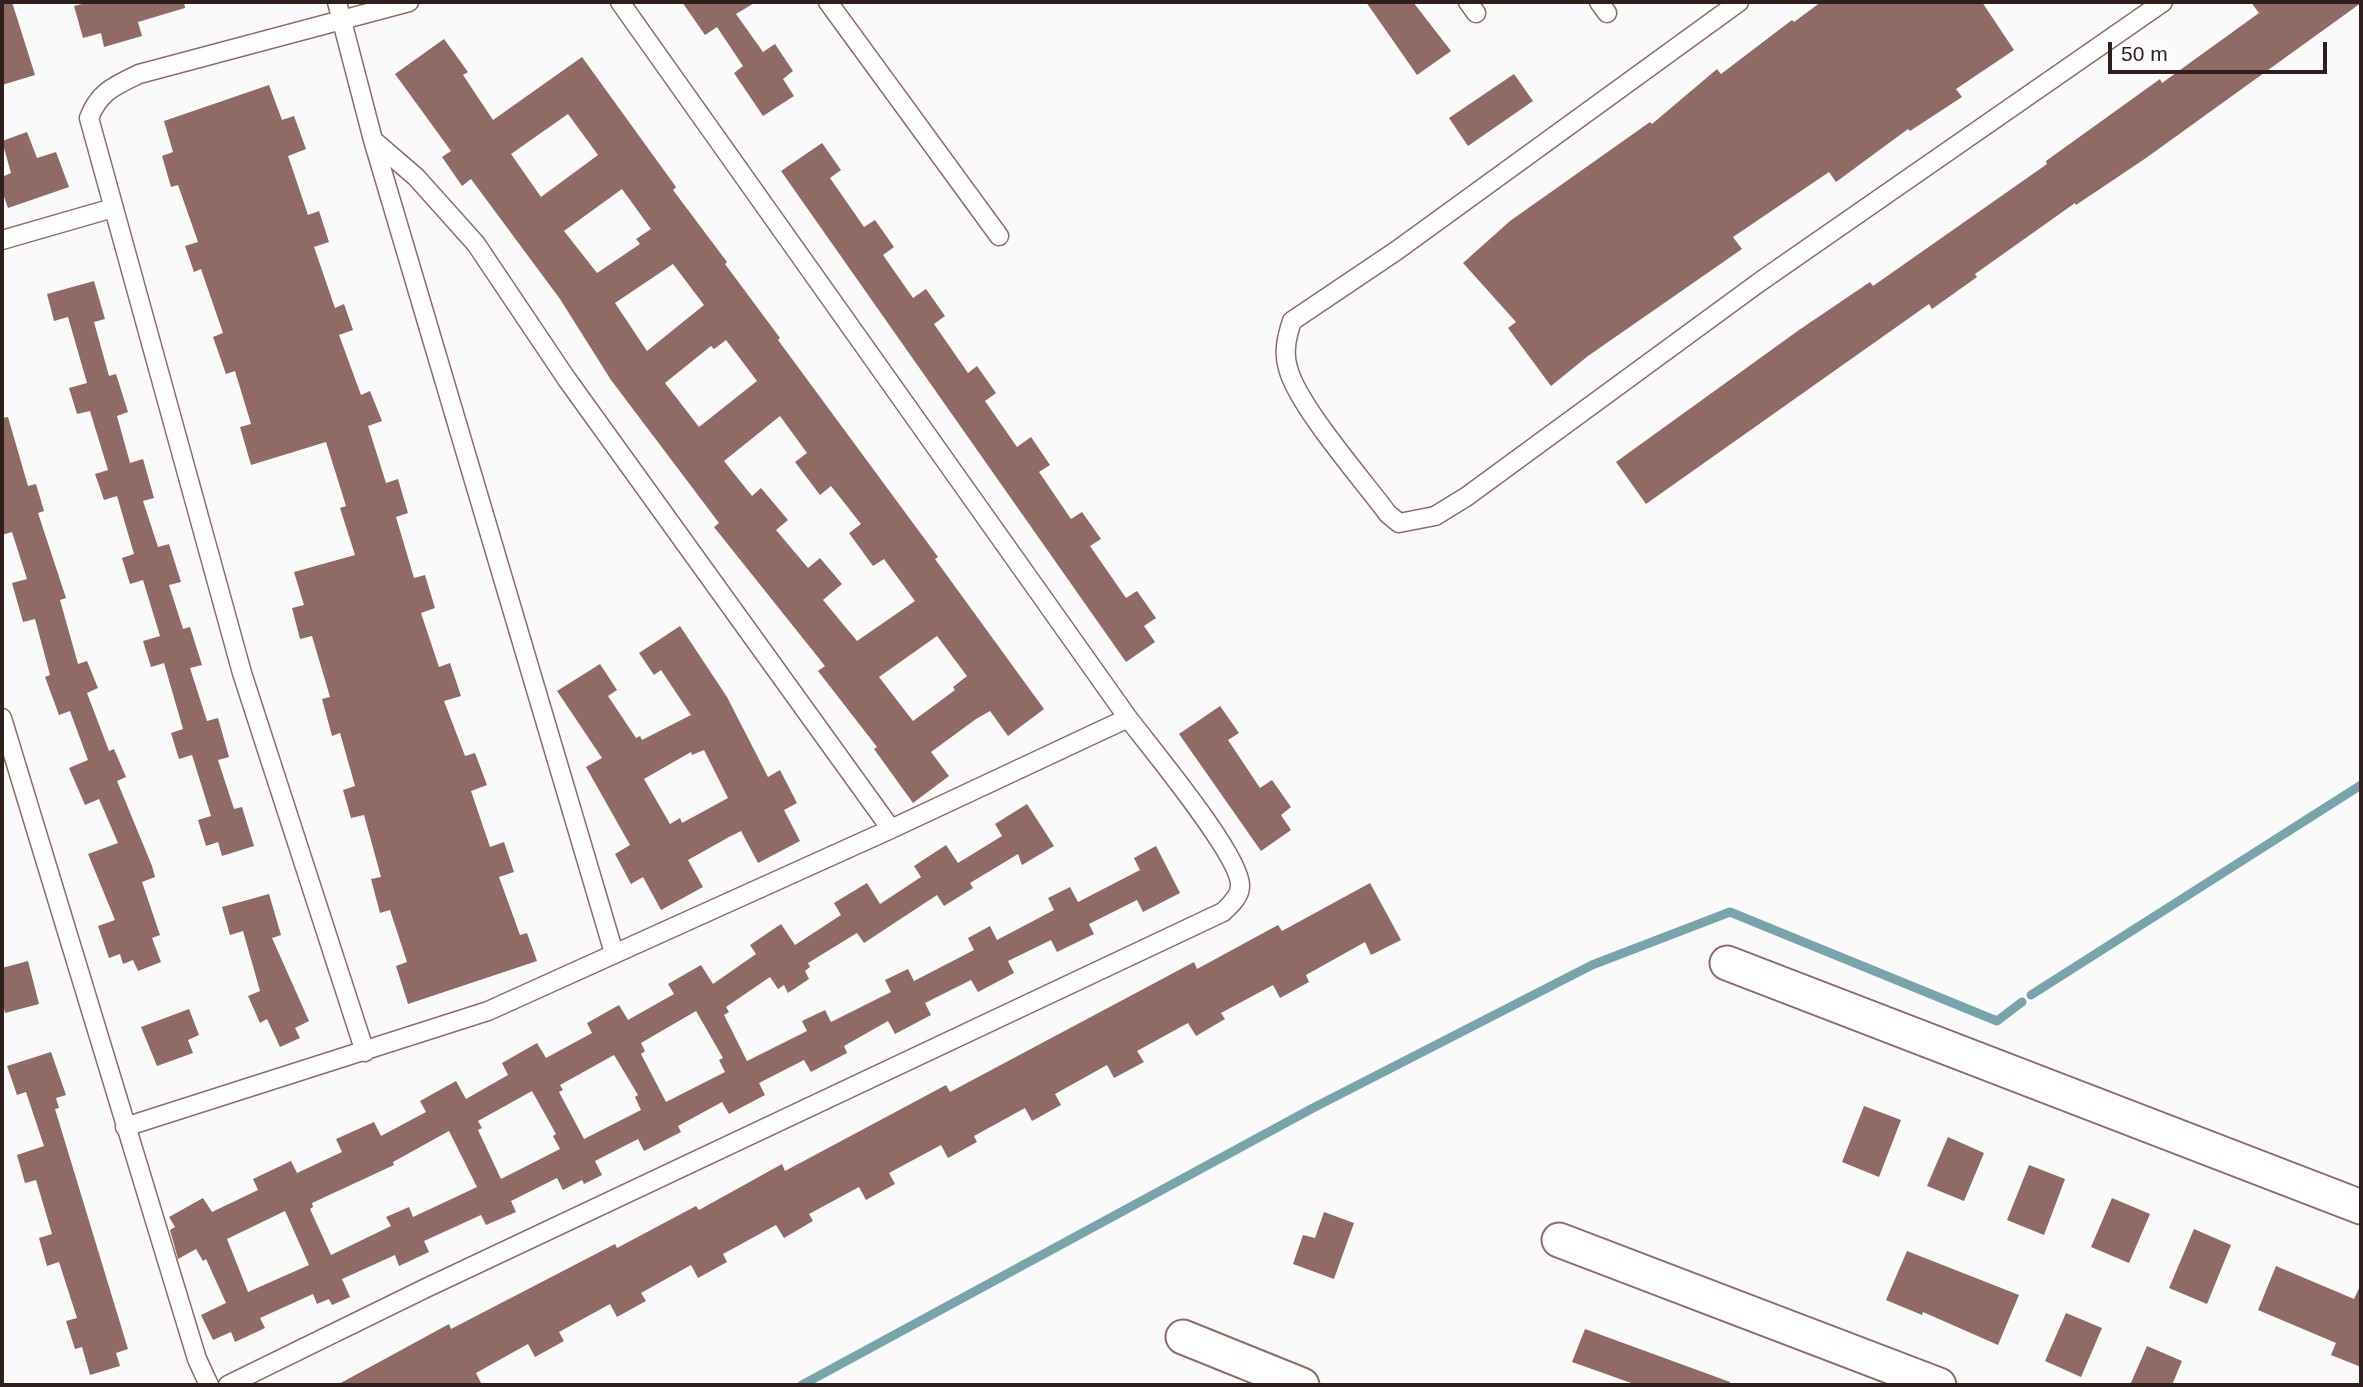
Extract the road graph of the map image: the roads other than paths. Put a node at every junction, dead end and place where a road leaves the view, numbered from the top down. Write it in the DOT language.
graph roads {
  1 [pos="337,2"];
  2 [pos="409,2"];
  3 [pos="620,2"];
  4 [pos="828,2"];
  5 [pos="1739,2"];
  6 [pos="2162,2"];
  7 [pos="342,21"];
  8 [pos="373,140"];
  9 [pos="113,208"];
  10 [pos="999,236"];
  11 [pos="2,240"];
  12 [pos="2,718"];
  13 [pos="1128,718"];
  14 [pos="891,829"];
  15 [pos="614,953"];
  16 [pos="1727,963"];
  17 [pos="365,1052"];
  18 [pos="125,1127"];
  19 [pos="2361,1207"];
  20 [pos="1559,1240"];
  21 [pos="1184,1336"];
  22 [pos="209,1385"];
  23 [pos="229,1385"];
  24 [pos="1302,1385"];
  25 [pos="1938,1385"];
  1 -- 7 [label="lane"];
  2 -- 7 [label="lane"];
  3 -- 13 [label="lane"];
  4 -- 10 [label="lane"];
  5 -- 6 [label="lane"];
  7 -- 8 [label="lane"];
  7 -- 9 [label="lane"];
  8 -- 14 [label="lane"];
  8 -- 15 [label="lane"];
  9 -- 11 [label="lane"];
  9 -- 17 [label="lane"];
  12 -- 18 [label="lane"];
  13 -- 14 [label="lane"];
  13 -- 23 [label="lane"];
  14 -- 15 [label="lane"];
  15 -- 17 [label="lane"];
  16 -- 19 [label="street"];
  17 -- 18 [label="lane"];
  18 -- 22 [label="lane"];
  20 -- 25 [label="street"];
  21 -- 24 [label="street"];
}
